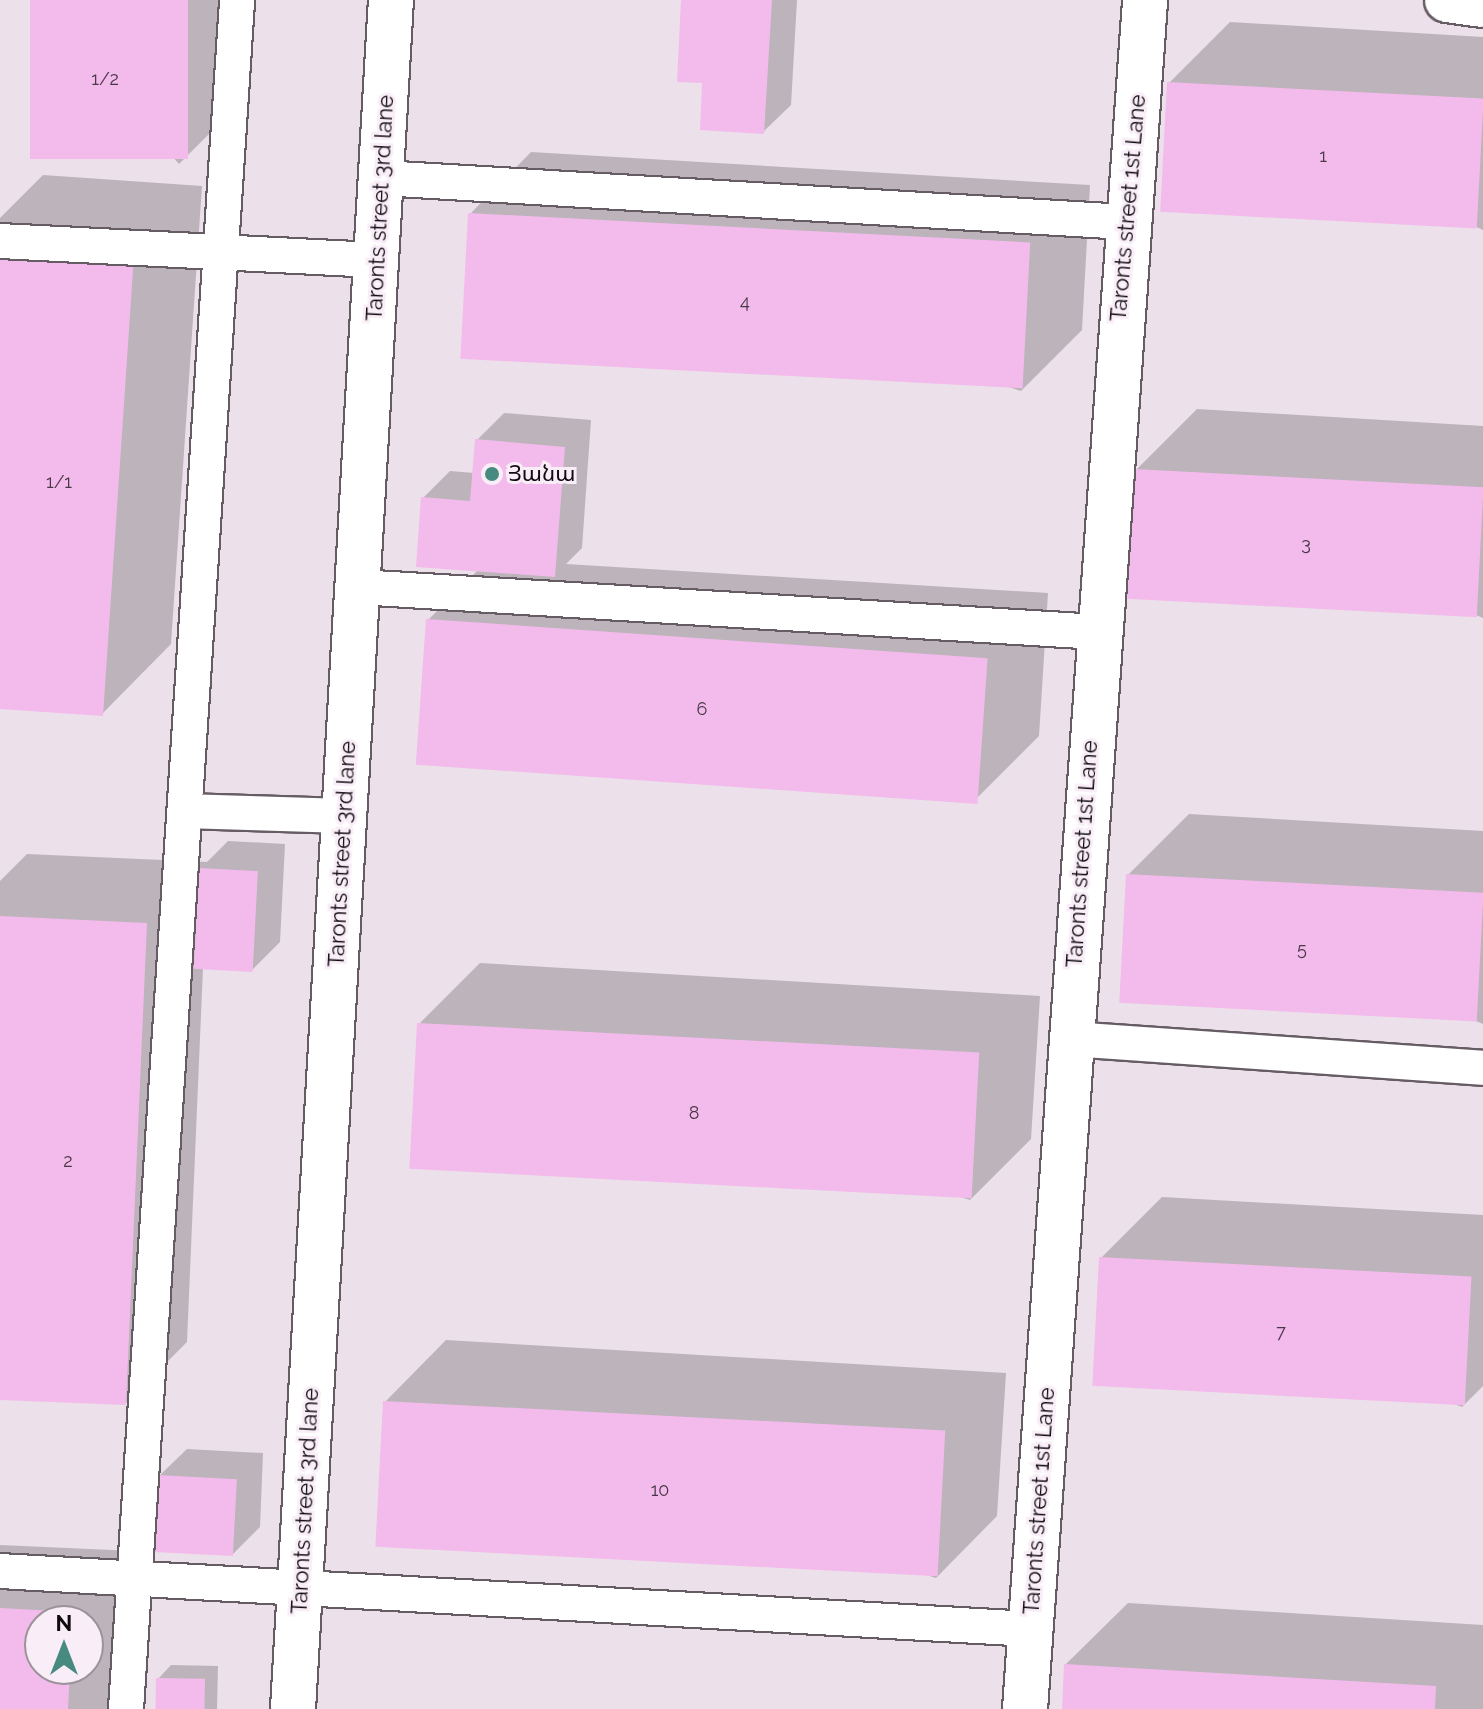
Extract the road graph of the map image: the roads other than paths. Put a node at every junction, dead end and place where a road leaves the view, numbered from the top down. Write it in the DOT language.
graph roads {
  1 [pos="237,0"];
  2 [pos="391,0"];
  3 [pos="1145,0"];
  4 [pos="1447,0"];
  5 [pos="1483,5"];
  6 [pos="381,178"];
  7 [pos="1125,222"];
  8 [pos="0,241"];
  9 [pos="221,252"];
  10 [pos="377,260"];
  11 [pos="358,587"];
  12 [pos="1098,632"];
  13 [pos="185,811"];
  14 [pos="344,816"];
  15 [pos="1070,1039"];
  16 [pos="1483,1068"];
  17 [pos="0,1571"];
  18 [pos="137,1578"];
  19 [pos="300,1587"];
  20 [pos="1030,1629"];
  21 [pos="126,1709"];
  22 [pos="293,1709"];
  23 [pos="1025,1709"];
  1 -- 9 [label="lane"];
  2 -- 6 [label="street, Taronts street 3rd lane"];
  3 -- 7 [label="street, Taronts street 1st Lane"];
  4 -- 5 [label="street"];
  6 -- 7 [label="lane"];
  6 -- 10 [label="street, Taronts street 3rd lane"];
  7 -- 12 [label="street, Taronts street 1st Lane"];
  8 -- 9 [label="lane"];
  9 -- 10 [label="lane"];
  9 -- 13 [label="lane"];
  10 -- 11 [label="street, Taronts street 3rd lane"];
  11 -- 12 [label="lane"];
  11 -- 14 [label="street, Taronts street 3rd lane"];
  12 -- 15 [label="street, Taronts street 1st Lane"];
  13 -- 14 [label="lane"];
  13 -- 18 [label="lane"];
  14 -- 19 [label="street, Taronts street 3rd lane"];
  15 -- 16 [label="lane"];
  15 -- 20 [label="street, Taronts street 1st Lane"];
  17 -- 18 [label="lane"];
  18 -- 19 [label="lane"];
  18 -- 21 [label="lane"];
  19 -- 20 [label="lane"];
  19 -- 22 [label="street, Taronts street 3rd lane"];
  20 -- 23 [label="street, Taronts street 1st Lane"];
}
